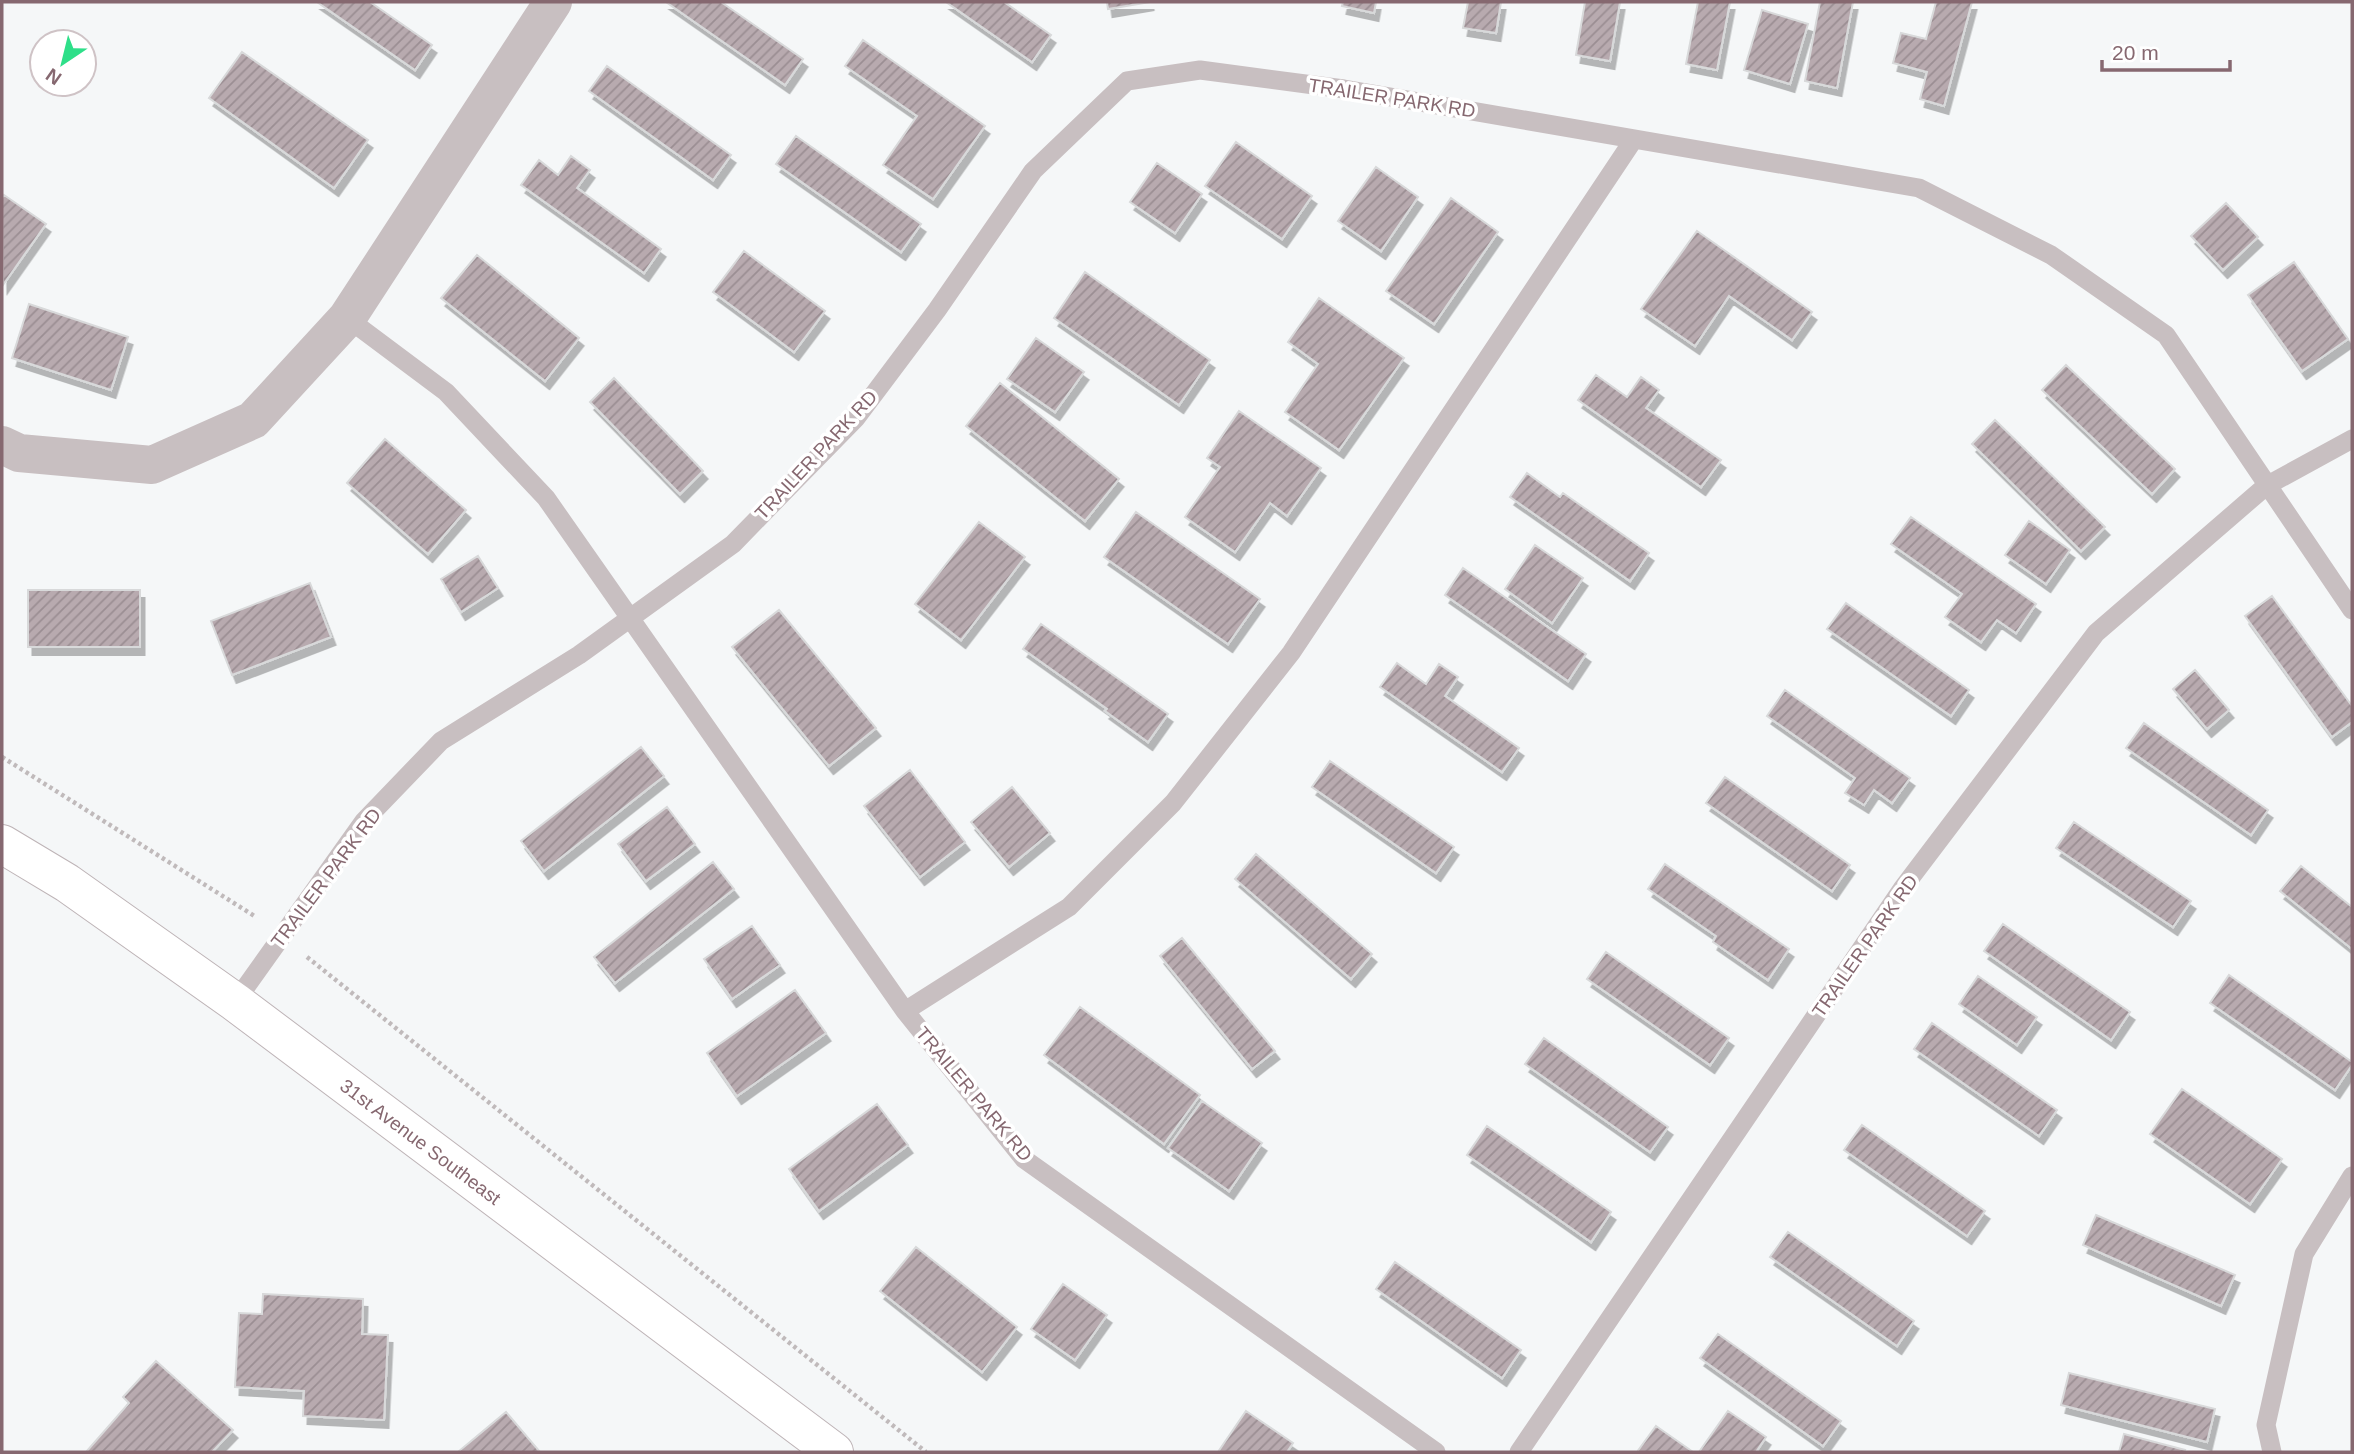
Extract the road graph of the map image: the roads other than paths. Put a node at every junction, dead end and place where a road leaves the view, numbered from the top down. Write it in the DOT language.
graph roads {
  1 [pos="553,2"];
  2 [pos="1634,139"];
  3 [pos="347,318"];
  4 [pos="2352,439"];
  5 [pos="2,445"];
  6 [pos="2266,486"];
  7 [pos="2352,610"];
  8 [pos="631,617"];
  9 [pos="2,844"];
  10 [pos="235,1002"];
  11 [pos="905,1011"];
  12 [pos="2352,1176"];
  13 [pos="834,1452"];
  14 [pos="1436,1452"];
  15 [pos="1519,1452"];
  16 [pos="2272,1452"];
  1 -- 3 [label="street"];
  2 -- 6 [label="lane, TRAILER PARK RD"];
  2 -- 8 [label="lane, TRAILER PARK RD"];
  2 -- 11 [label="lane"];
  3 -- 5 [label="street"];
  3 -- 8 [label="lane, TRAILER PARK RD"];
  4 -- 6 [label="lane, TRAILER PARK RD"];
  6 -- 7 [label="lane, TRAILER PARK RD"];
  6 -- 15 [label="lane, TRAILER PARK RD"];
  8 -- 10 [label="lane, TRAILER PARK RD"];
  8 -- 11 [label="lane, TRAILER PARK RD"];
  9 -- 10 [label="street, 31st Avenue Southeast"];
  10 -- 13 [label="street, 31st Avenue Southeast"];
  11 -- 14 [label="lane, TRAILER PARK RD"];
  12 -- 16 [label="lane"];
}
